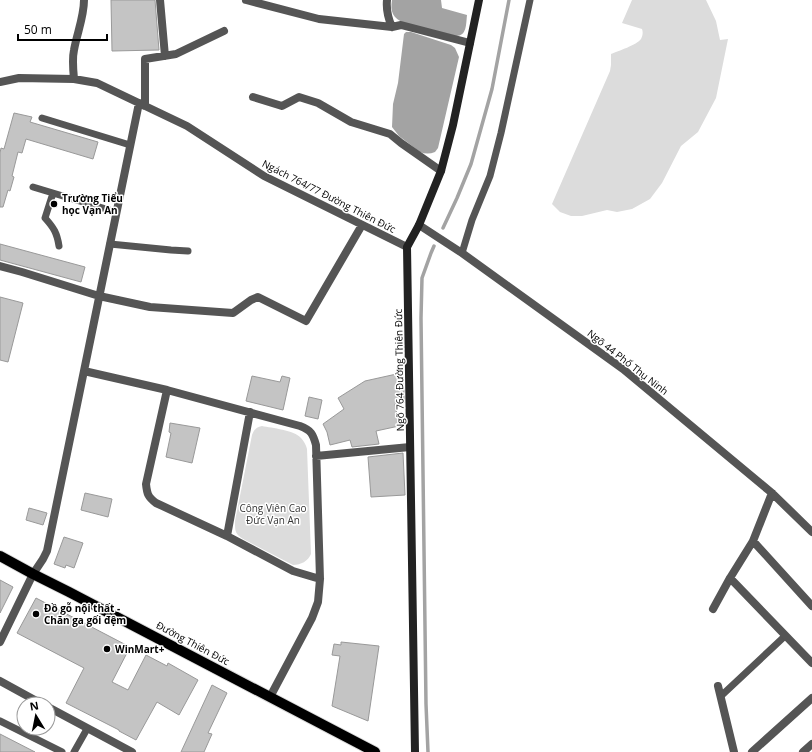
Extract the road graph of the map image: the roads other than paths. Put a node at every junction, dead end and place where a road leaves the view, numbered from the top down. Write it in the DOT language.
graph roads {
  1 [pos="84,0"];
  2 [pos="160,0"];
  3 [pos="246,0"];
  4 [pos="387,0"];
  5 [pos="479,0"];
  6 [pos="530,0"];
  7 [pos="392,27"];
  8 [pos="224,32"];
  9 [pos="470,43"];
  10 [pos="165,56"];
  11 [pos="74,79"];
  12 [pos="0,82"];
  13 [pos="253,97"];
  14 [pos="142,104"];
  15 [pos="42,118"];
  16 [pos="130,145"];
  17 [pos="441,172"];
  18 [pos="33,187"];
  19 [pos="53,193"];
  20 [pos="116,212"];
  21 [pos="419,224"];
  22 [pos="362,225"];
  23 [pos="110,244"];
  24 [pos="59,246"];
  25 [pos="407,247"];
  26 [pos="188,251"];
  27 [pos="462,253"];
  28 [pos="0,266"];
  29 [pos="99,296"];
  30 [pos="84,372"];
  31 [pos="167,390"];
  32 [pos="250,412"];
  33 [pos="410,447"];
  34 [pos="316,456"];
  35 [pos="772,493"];
  36 [pos="812,532"];
  37 [pos="227,536"];
  38 [pos="753,541"];
  39 [pos="0,556"];
  40 [pos="33,574"];
  41 [pos="730,578"];
  42 [pos="320,579"];
  43 [pos="812,606"];
  44 [pos="713,609"];
  45 [pos="785,636"];
  46 [pos="0,642"];
  47 [pos="812,663"];
  48 [pos="0,681"];
  49 [pos="718,686"];
  50 [pos="27,696"];
  51 [pos="721,696"];
  52 [pos="270,697"];
  53 [pos="812,698"];
  54 [pos="56,711"];
  55 [pos="0,721"];
  56 [pos="88,729"];
  57 [pos="812,744"];
  58 [pos="62,752"];
  59 [pos="74,752"];
  60 [pos="132,752"];
  61 [pos="375,752"];
  62 [pos="415,752"];
  63 [pos="734,752"];
  64 [pos="752,752"];
  65 [pos="803,752"];
  1 -- 11 [label="street"];
  2 -- 10 [label="street"];
  3 -- 7 [label="street"];
  4 -- 7 [label="street"];
  5 -- 9 [label="street, Ngõ 764 Đường Thiên Đức"];
  6 -- 27 [label="lane"];
  7 -- 9 [label="street"];
  8 -- 10 [label="street"];
  9 -- 17 [label="street, Ngõ 764 Đường Thiên Đức"];
  10 -- 14 [label="street"];
  11 -- 12 [label="street, Ngách 764/77 Đường Thiên Đức"];
  11 -- 14 [label="street, Ngách 764/77 Đường Thiên Đức"];
  13 -- 17 [label="street"];
  14 -- 16 [label="street"];
  14 -- 22 [label="street, Ngách 764/77 Đường Thiên Đức"];
  15 -- 16 [label="lane"];
  16 -- 20 [label="street"];
  17 -- 21 [label="street, Ngõ 764 Đường Thiên Đức"];
  18 -- 19 [label="lane"];
  19 -- 20 [label="lane"];
  19 -- 24 [label="lane"];
  20 -- 23 [label="street"];
  21 -- 25 [label="street, Ngõ 764 Đường Thiên Đức"];
  21 -- 27 [label="street, Ngõ 44 Phố Thụ Ninh"];
  22 -- 25 [label="street, Ngách 764/77 Đường Thiên Đức"];
  22 -- 29 [label="street"];
  23 -- 26 [label="lane"];
  23 -- 29 [label="street"];
  25 -- 33 [label="street, Ngõ 764 Đường Thiên Đức"];
  27 -- 35 [label="street, Ngõ 44 Phố Thụ Ninh"];
  28 -- 29 [label="street"];
  29 -- 30 [label="street"];
  30 -- 31 [label="street"];
  30 -- 40 [label="street"];
  31 -- 32 [label="street"];
  31 -- 37 [label="street"];
  32 -- 34 [label="street"];
  32 -- 37 [label="street"];
  33 -- 34 [label="street"];
  33 -- 62 [label="street, Ngõ 764 Đường Thiên Đức"];
  34 -- 42 [label="street"];
  35 -- 36 [label="street, Ngõ 44 Phố Thụ Ninh"];
  35 -- 38 [label="street"];
  37 -- 42 [label="street"];
  38 -- 41 [label="street"];
  38 -- 43 [label="street"];
  39 -- 40 [label="main road, Đường Thiên Đức"];
  40 -- 46 [label="street"];
  40 -- 52 [label="main road, Đường Thiên Đức"];
  41 -- 44 [label="street"];
  41 -- 45 [label="street"];
  42 -- 52 [label="street"];
  45 -- 47 [label="street"];
  45 -- 51 [label="lane"];
  48 -- 50 [label="street"];
  49 -- 51 [label="street"];
  51 -- 63 [label="street"];
  52 -- 61 [label="main road, Đường Thiên Đức"];
  53 -- 64 [label="street"];
  54 -- 56 [label="street"];
  55 -- 58 [label="lane"];
  56 -- 59 [label="lane"];
  56 -- 60 [label="street"];
  57 -- 65 [label="street"];
}
